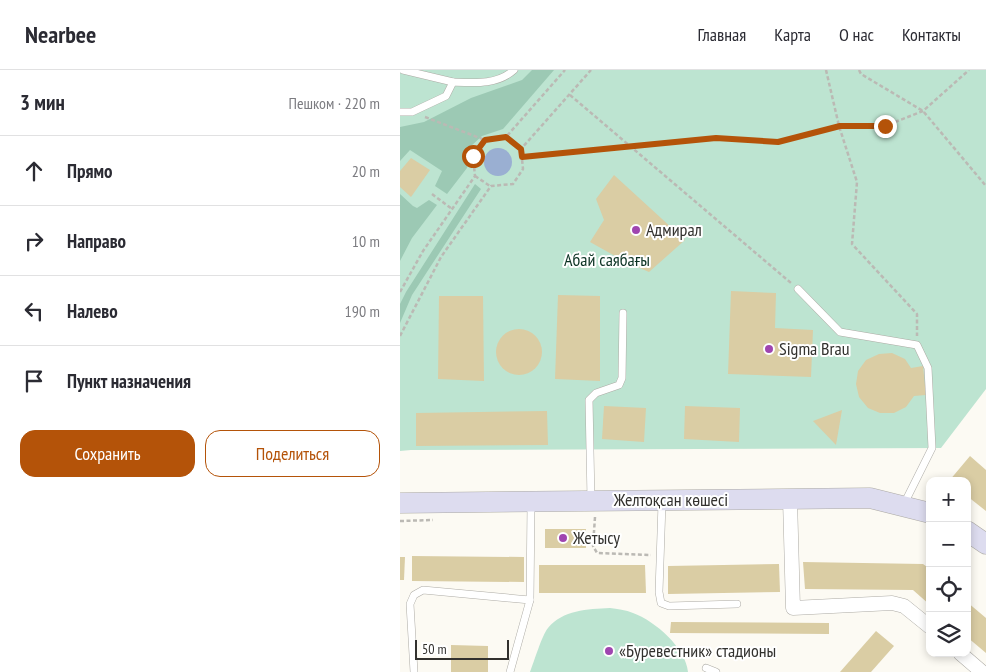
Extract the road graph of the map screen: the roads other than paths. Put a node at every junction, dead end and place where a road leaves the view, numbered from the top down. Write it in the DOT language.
graph roads {
  1 [pos="403,70"];
  2 [pos="514,70"];
  3 [pos="453,82"];
  4 [pos="400,112"];
  5 [pos="798,289"];
  6 [pos="623,313"];
  7 [pos="790,499"];
  8 [pos="662,500"];
  9 [pos="403,501"];
  10 [pos="531,501"];
  11 [pos="902,506"];
  12 [pos="593,509"];
  13 [pos="926,512"];
  14 [pos="971,534"];
  15 [pos="986,544"];
  16 [pos="530,600"];
  17 [pos="737,604"];
  18 [pos="926,623"];
  19 [pos="965,657"];
  20 [pos="706,668"];
  21 [pos="414,672"];
  22 [pos="510,672"];
  23 [pos="716,672"];
  24 [pos="982,672"];
  1 -- 3 [label="lane"];
  2 -- 3 [label="lane"];
  3 -- 4 [label="lane"];
  5 -- 11 [label="lane"];
  6 -- 12 [label="lane"];
  7 -- 8 [label="main road, Желтоқсан көшесі"];
  7 -- 11 [label="main road, Желтоқсан көшесі"];
  7 -- 18 [label="street"];
  8 -- 12 [label="main road, Желтоқсан көшесі"];
  8 -- 17 [label="lane"];
  9 -- 10 [label="main road, Желтоқсан көшесі"];
  10 -- 12 [label="main road, Желтоқсан көшесі"];
  10 -- 16 [label="lane"];
  11 -- 13 [label="main road, Желтоқсан көшесі"];
  14 -- 15 [label="main road"];
  16 -- 21 [label="lane"];
  16 -- 22 [label="lane"];
  19 -- 24 [label="street"];
  20 -- 23 [label="lane"];
}
